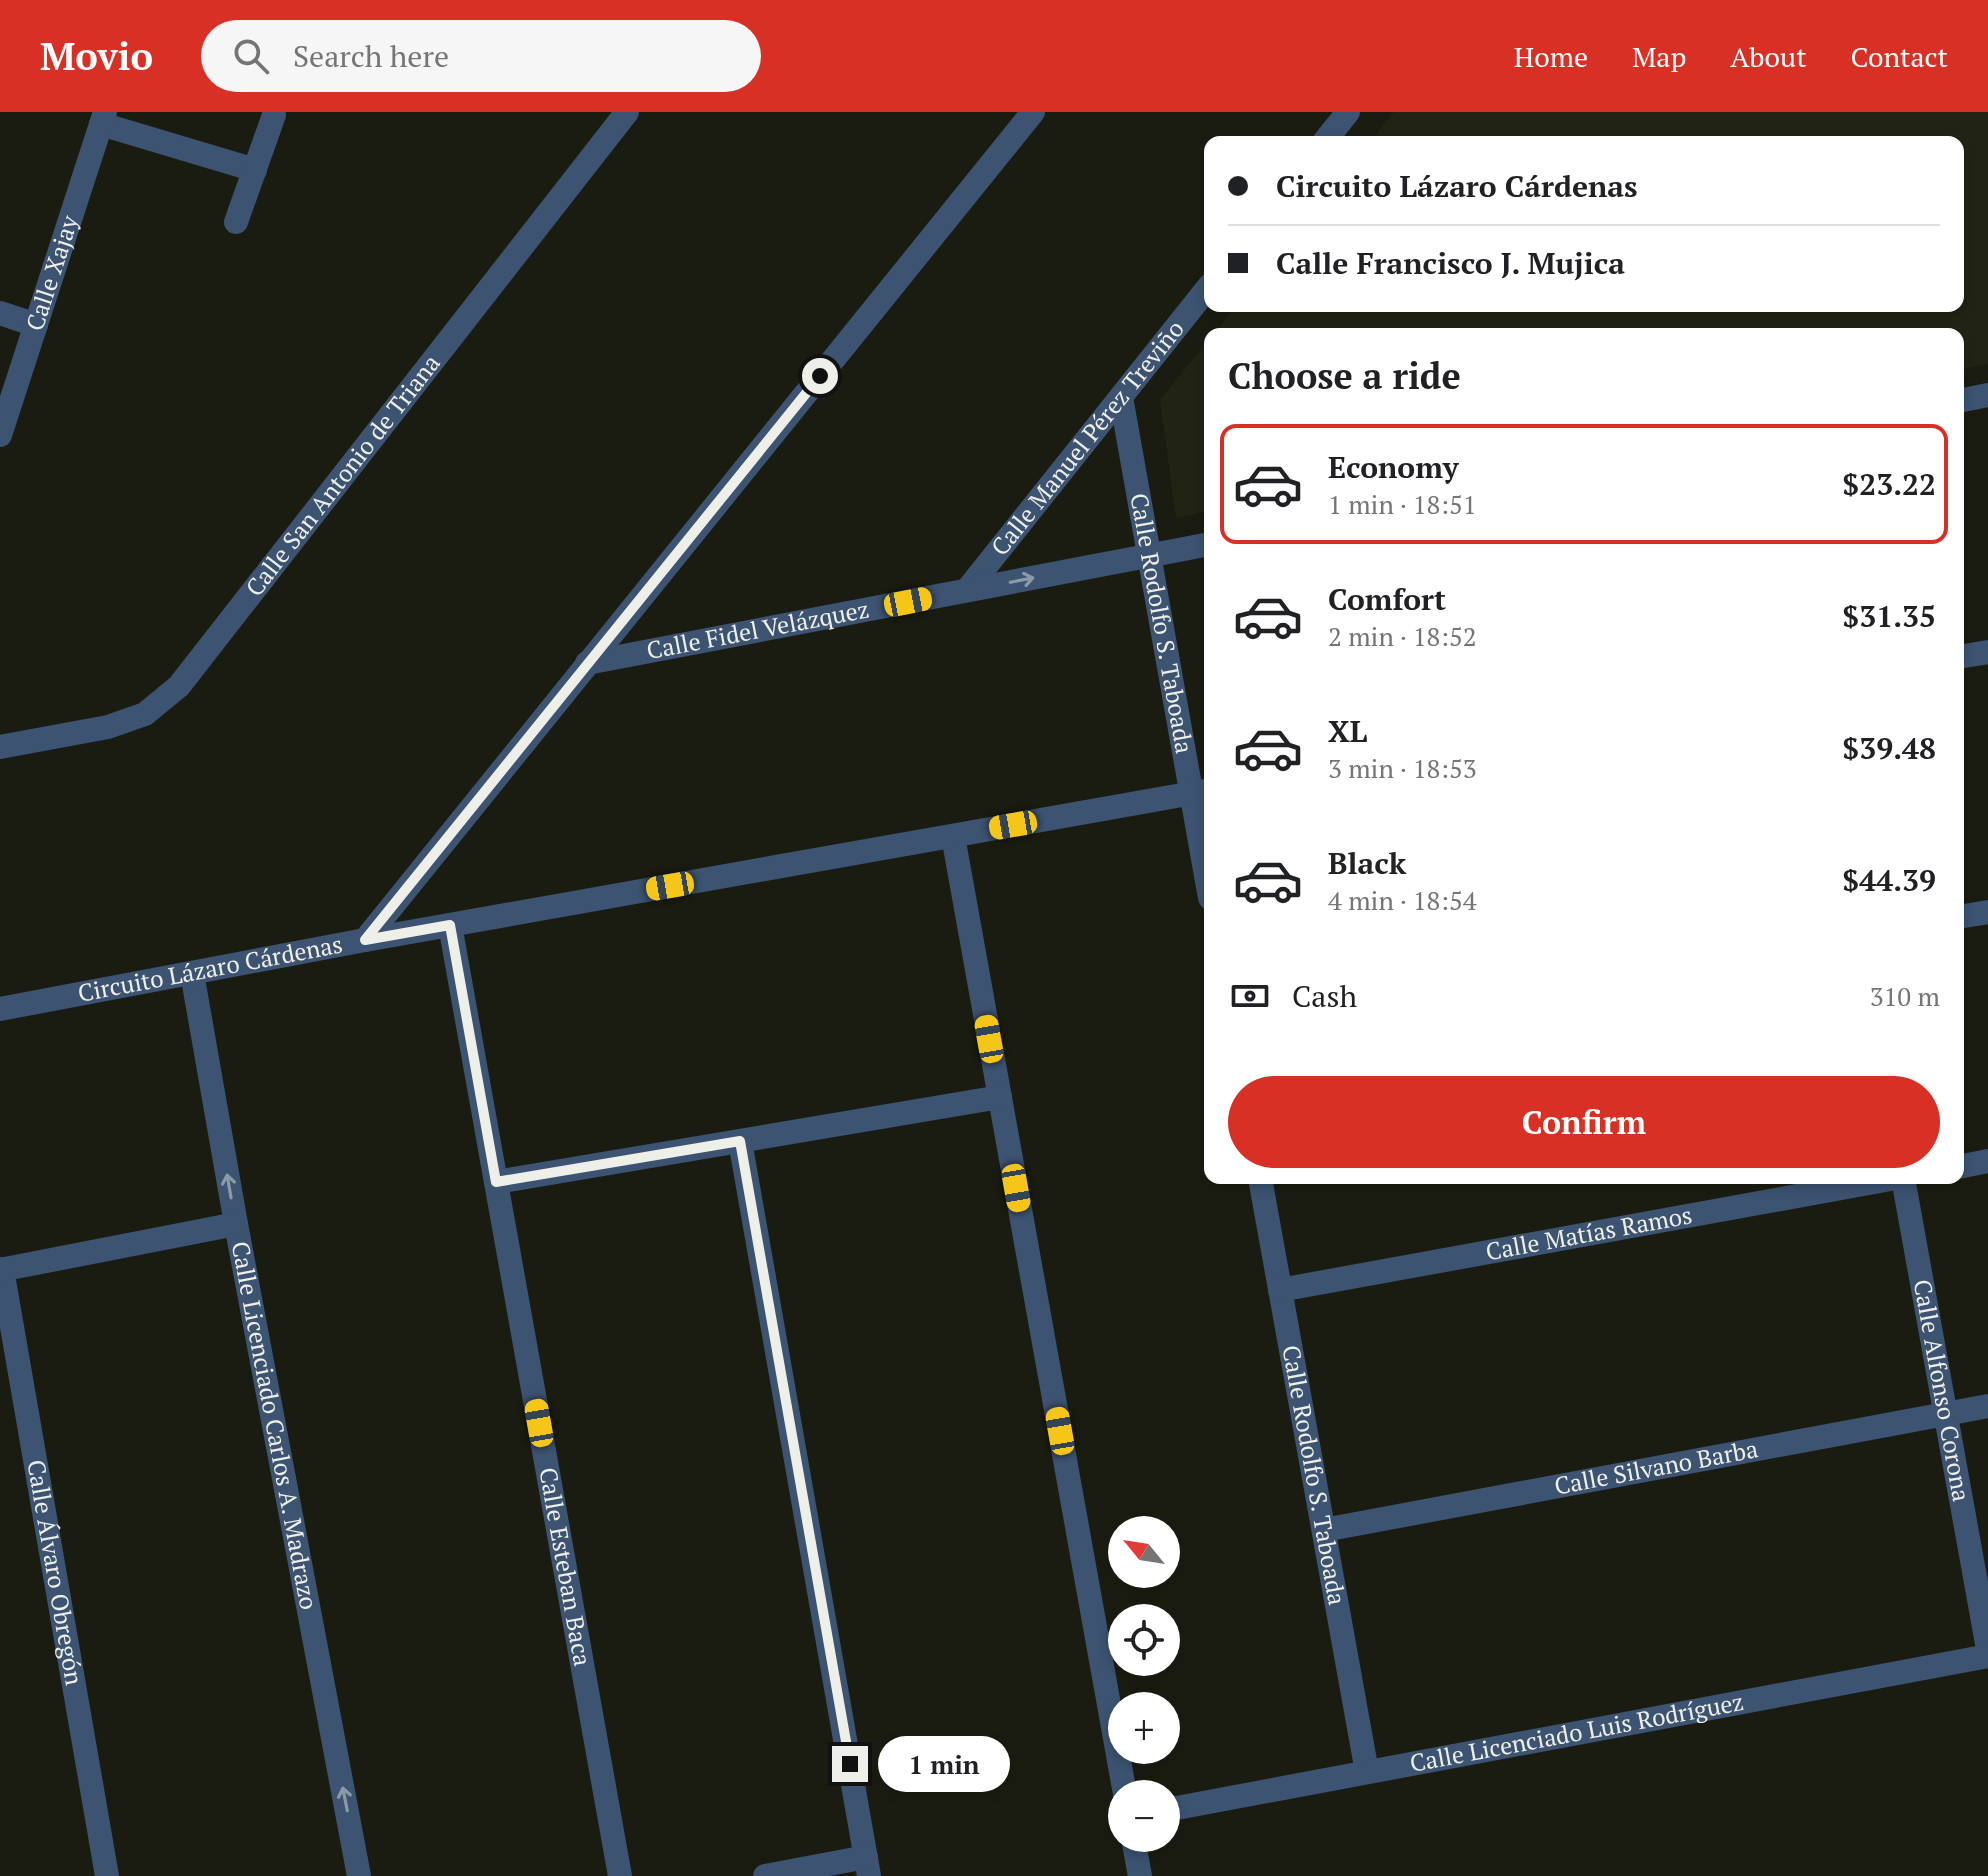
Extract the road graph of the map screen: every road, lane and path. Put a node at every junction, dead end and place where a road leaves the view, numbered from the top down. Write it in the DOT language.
graph roads {
  1 [pos="627,112"];
  2 [pos="1033,112"];
  3 [pos="1348,112"];
  4 [pos="274,115"];
  5 [pos="103,118"];
  6 [pos="1329,136"];
  7 [pos="255,170"];
  8 [pos="236,222"];
  9 [pos="1204,293"];
  10 [pos="0,313"];
  11 [pos="36,325"];
  12 [pos="1988,395"];
  13 [pos="1121,397"];
  14 [pos="1964,400"];
  15 [pos="0,435"];
  16 [pos="1204,545"];
  17 [pos="1148,556"];
  18 [pos="967,590"];
  19 [pos="1988,652"];
  20 [pos="1964,656"];
  21 [pos="587,663"];
  22 [pos="0,747"];
  23 [pos="1201,792"];
  24 [pos="1204,827"];
  25 [pos="953,836"];
  26 [pos="1988,912"];
  27 [pos="1964,916"];
  28 [pos="450,925"];
  29 [pos="365,940"];
  30 [pos="192,973"];
  31 [pos="0,1009"];
  32 [pos="1000,1097"];
  33 [pos="740,1141"];
  34 [pos="1988,1161"];
  35 [pos="1964,1166"];
  36 [pos="496,1182"];
  37 [pos="1261,1184"];
  38 [pos="1863,1184"];
  39 [pos="1904,1184"];
  40 [pos="236,1224"];
  41 [pos="1,1270"];
  42 [pos="1280,1290"];
  43 [pos="1988,1406"];
  44 [pos="1946,1414"];
  45 [pos="1324,1530"];
  46 [pos="1988,1649"];
  47 [pos="1988,1656"];
  48 [pos="1367,1772"];
  49 [pos="1122,1780"];
  50 [pos="1180,1807"];
  51 [pos="1136,1852"];
  52 [pos="868,1867"];
  53 [pos="107,1876"];
  54 [pos="359,1876"];
  55 [pos="620,1876"];
  56 [pos="765,1876"];
  57 [pos="1140,1876"];
  1 -- 22 [label="street, Calle San Antonio de Triana"];
  2 -- 21 [label="street, Circuito Lázaro Cárdenas"];
  3 -- 6 [label="street"];
  4 -- 7 [label="street"];
  5 -- 7 [label="street"];
  5 -- 11 [label="street, Calle Xajay"];
  7 -- 8 [label="street"];
  9 -- 13 [label="street, Calle Manuel Pérez Treviño"];
  10 -- 11 [label="street"];
  11 -- 15 [label="street, Calle Xajay"];
  12 -- 14 [label="street"];
  13 -- 17 [label="street, Calle Rodolfo S. Taboada"];
  13 -- 18 [label="street, Calle Manuel Pérez Treviño"];
  16 -- 17 [label="street, Calle Fidel Velázquez"];
  18 -- 17 [label="street, Calle Fidel Velázquez, one-way"];
  17 -- 23 [label="street, Calle Rodolfo S. Taboada"];
  18 -- 21 [label="street, Calle Fidel Velázquez"];
  19 -- 20 [label="street"];
  21 -- 29 [label="street, Circuito Lázaro Cárdenas"];
  23 -- 24 [label="street, Calle Rodolfo S. Taboada"];
  23 -- 25 [label="street"];
  25 -- 28 [label="street"];
  25 -- 32 [label="street"];
  26 -- 27 [label="street"];
  28 -- 29 [label="street"];
  28 -- 36 [label="street, Calle Esteban Baca"];
  29 -- 30 [label="street, Circuito Lázaro Cárdenas"];
  30 -- 31 [label="street, Circuito Lázaro Cárdenas"];
  40 -- 30 [label="street, Calle Licenciado Carlos A. Madrazo, one-way"];
  32 -- 33 [label="street"];
  32 -- 49 [label="street"];
  33 -- 36 [label="street"];
  33 -- 52 [label="street"];
  34 -- 35 [label="street"];
  36 -- 55 [label="street, Calle Esteban Baca"];
  37 -- 42 [label="street, Calle Rodolfo S. Taboada"];
  38 -- 42 [label="street, Calle Matías Ramos"];
  39 -- 44 [label="street, Calle Alfonso Corona"];
  40 -- 41 [label="street"];
  54 -- 40 [label="street, Calle Licenciado Carlos A. Madrazo, one-way"];
  41 -- 53 [label="street, Calle Álvaro Obregón"];
  42 -- 45 [label="street, Calle Rodolfo S. Taboada"];
  43 -- 44 [label="street, Calle Silvano Barba"];
  44 -- 45 [label="street, Calle Silvano Barba"];
  44 -- 46 [label="street, Calle Alfonso Corona"];
  45 -- 48 [label="street, Calle Rodolfo S. Taboada"];
  47 -- 48 [label="street, Calle Licenciado Luis Rodríguez"];
  48 -- 50 [label="street, Calle Licenciado Luis Rodríguez"];
  51 -- 57 [label="street"];
  52 -- 56 [label="street"];
}
